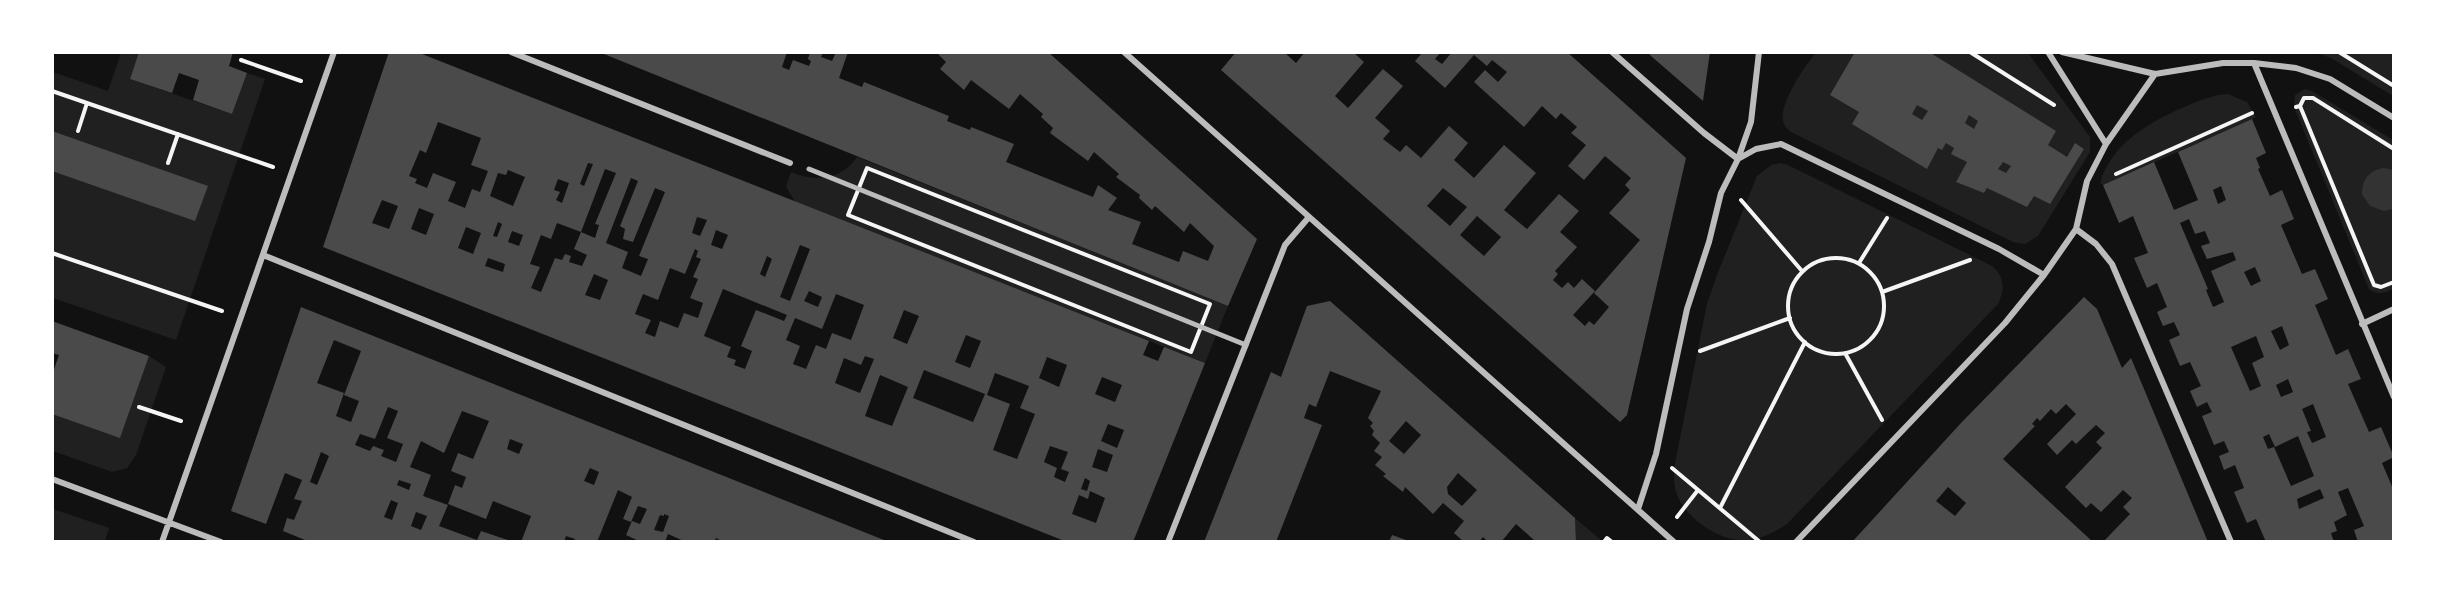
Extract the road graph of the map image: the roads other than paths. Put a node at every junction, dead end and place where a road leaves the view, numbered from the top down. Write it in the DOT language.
graph roads {
  1 [pos="334,52"];
  2 [pos="510,52"];
  3 [pos="1124,52"];
  4 [pos="1612,52"];
  5 [pos="1759,52"];
  6 [pos="2048,52"];
  7 [pos="2062,52"];
  8 [pos="2254,63"];
  9 [pos="2155,74"];
  10 [pos="2394,118"];
  11 [pos="2106,144"];
  12 [pos="1738,159"];
  13 [pos="790,163"];
  14 [pos="809,169"];
  15 [pos="1310,217"];
  16 [pos="2076,230"];
  17 [pos="263,255"];
  18 [pos="2044,274"];
  19 [pos="2394,309"];
  20 [pos="2362,324"];
  21 [pos="1246,345"];
  22 [pos="2394,397"];
  23 [pos="52,479"];
  24 [pos="1638,509"];
  25 [pos="169,521"];
  26 [pos="162,542"];
  27 [pos="221,542"];
  28 [pos="974,542"];
  29 [pos="1168,542"];
  30 [pos="1674,542"];
  31 [pos="1796,542"];
  32 [pos="2231,542"];
  1 -- 17 [label="street"];
  2 -- 13 [label="street"];
  3 -- 15 [label="street"];
  4 -- 12 [label="street"];
  5 -- 12 [label="street"];
  6 -- 11 [label="street"];
  7 -- 9 [label="street"];
  8 -- 9 [label="street"];
  8 -- 10 [label="street"];
  8 -- 20 [label="street"];
  9 -- 11 [label="street"];
  11 -- 16 [label="street"];
  12 -- 18 [label="street"];
  12 -- 24 [label="street"];
  14 -- 21 [label="street"];
  15 -- 21 [label="street"];
  15 -- 24 [label="street"];
  16 -- 18 [label="street"];
  16 -- 32 [label="street"];
  17 -- 25 [label="street"];
  17 -- 28 [label="street"];
  18 -- 31 [label="street"];
  19 -- 20 [label="street"];
  20 -- 22 [label="street"];
  21 -- 29 [label="street"];
  23 -- 25 [label="street"];
  24 -- 30 [label="street"];
  25 -- 26 [label="street"];
  25 -- 27 [label="street"];
}
